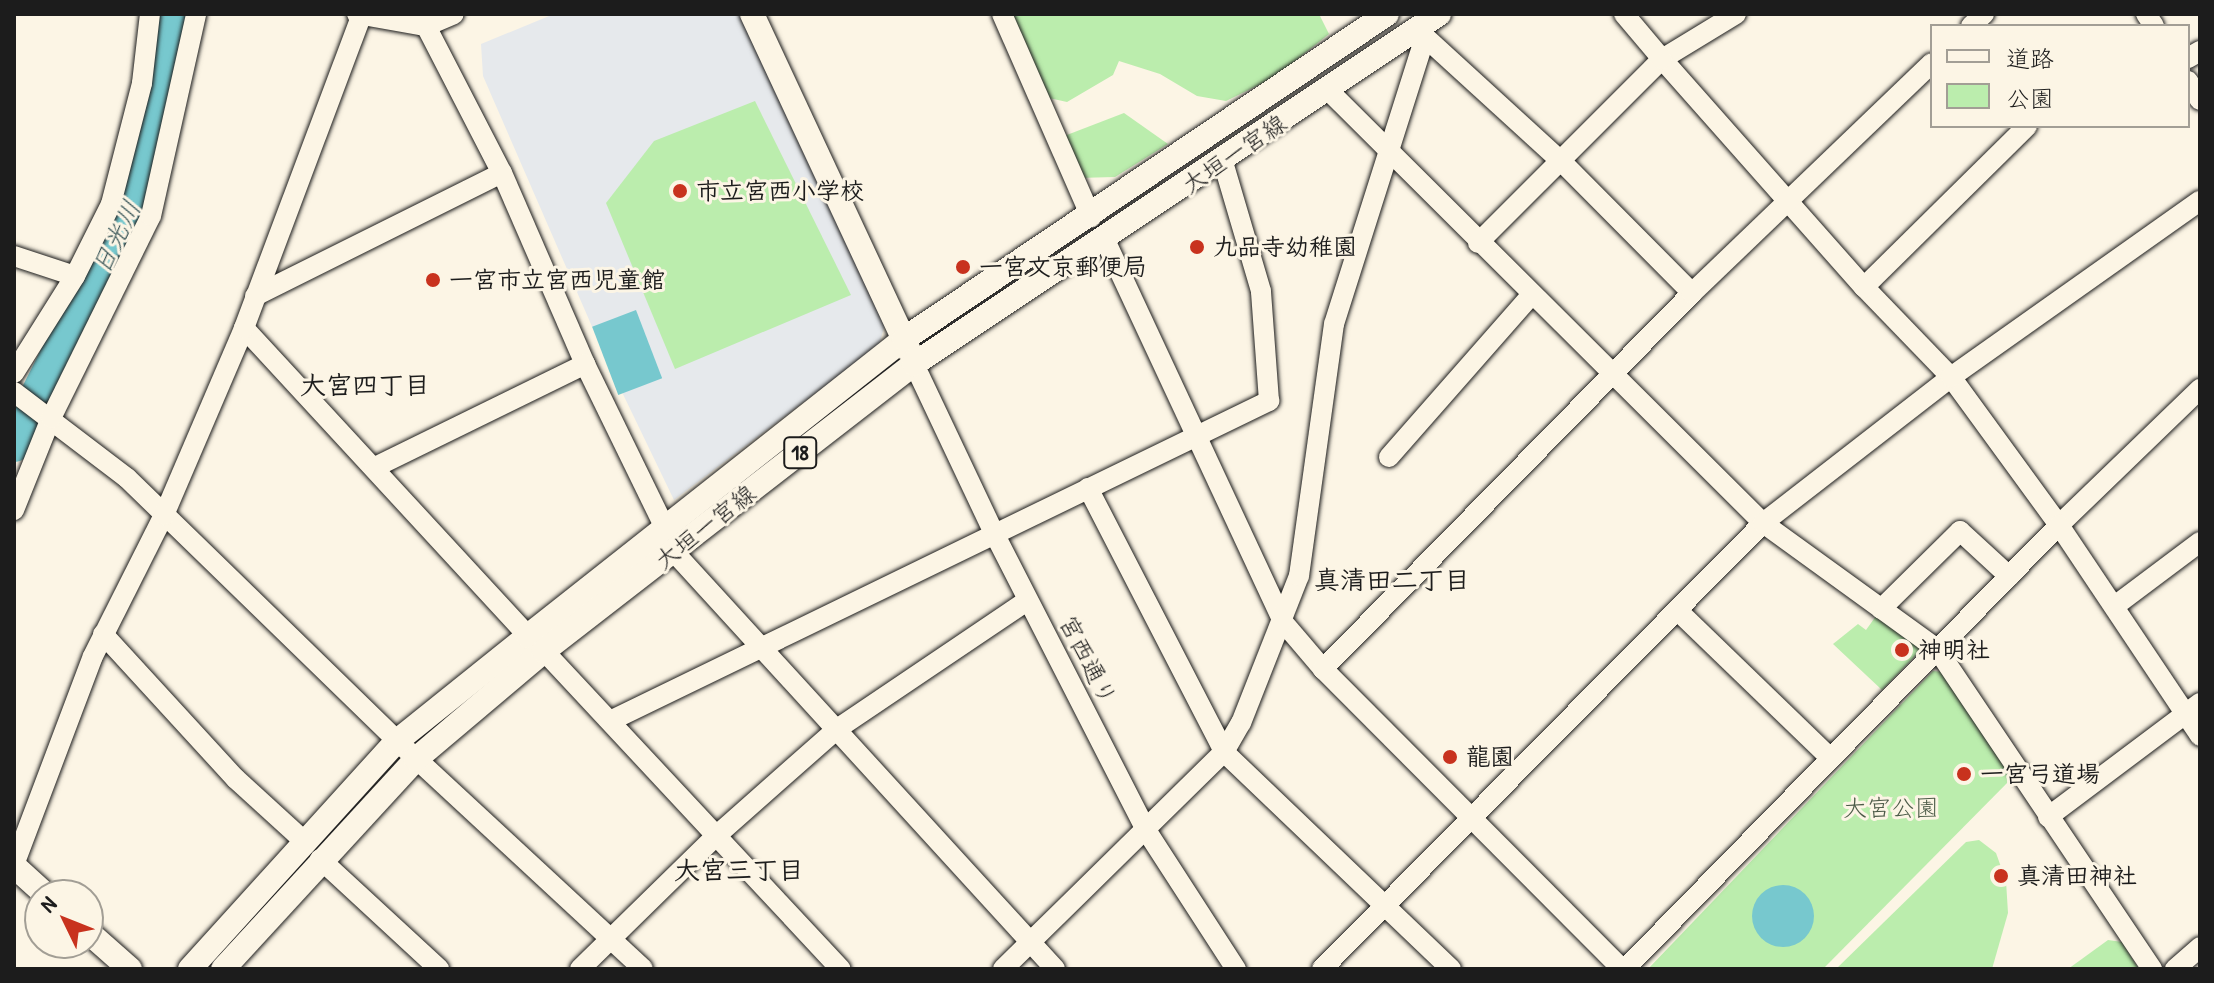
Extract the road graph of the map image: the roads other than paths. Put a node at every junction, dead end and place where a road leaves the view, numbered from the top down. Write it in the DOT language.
graph roads {
  1 [pos="150,14"];
  2 [pos="196,14"];
  3 [pos="454,14"];
  4 [pos="752,14"];
  5 [pos="1002,14"];
  6 [pos="1387,14"];
  7 [pos="1624,14"];
  8 [pos="1736,14"];
  9 [pos="360,15"];
  10 [pos="426,26"];
  11 [pos="1429,26"];
  12 [pos="1662,59"];
  13 [pos="1930,65"];
  14 [pos="1329,91"];
  15 [pos="2025,128"];
  16 [pos="1387,152"];
  17 [pos="1561,161"];
  18 [pos="1223,162"];
  19 [pos="502,173"];
  20 [pos="1786,200"];
  21 [pos="2200,201"];
  22 [pos="1091,217"];
  23 [pos="1105,240"];
  24 [pos="1478,243"];
  25 [pos="14,256"];
  26 [pos="75,276"];
  27 [pos="1864,287"];
  28 [pos="1692,293"];
  29 [pos="1532,294"];
  30 [pos="255,296"];
  31 [pos="244,328"];
  32 [pos="904,339"];
  33 [pos="585,364"];
  34 [pos="914,364"];
  35 [pos="14,373"];
  36 [pos="1613,374"];
  37 [pos="1951,377"];
  38 [pos="2200,389"];
  39 [pos="14,392"];
  40 [pos="46,415"];
  41 [pos="1195,438"];
  42 [pos="1389,457"];
  43 [pos="375,467"];
  44 [pos="1088,488"];
  45 [pos="14,510"];
  46 [pos="164,515"];
  47 [pos="1763,523"];
  48 [pos="2059,525"];
  49 [pos="665,528"];
  50 [pos="993,531"];
  51 [pos="2200,542"];
  52 [pos="674,552"];
  53 [pos="2009,576"];
  54 [pos="1028,600"];
  55 [pos="2116,605"];
  56 [pos="1881,609"];
  57 [pos="1677,610"];
  58 [pos="1283,622"];
  59 [pos="103,634"];
  60 [pos="536,643"];
  61 [pos="760,646"];
  62 [pos="1937,649"];
  63 [pos="1323,669"];
  64 [pos="2192,709"];
  65 [pos="610,721"];
  66 [pos="837,729"];
  67 [pos="2200,736"];
  68 [pos="397,741"];
  69 [pos="1224,752"];
  70 [pos="1830,758"];
  71 [pos="416,759"];
  72 [pos="2048,817"];
  73 [pos="1473,818"];
  74 [pos="1146,830"];
  75 [pos="716,836"];
  76 [pos="312,850"];
  77 [pos="14,866"];
  78 [pos="1385,906"];
  79 [pos="609,939"];
  80 [pos="1032,941"];
  81 [pos="104,946"];
  82 [pos="2200,947"];
  83 [pos="438,968"];
  84 [pos="130,969"];
  85 [pos="190,969"];
  86 [pos="223,969"];
  87 [pos="580,969"];
  88 [pos="643,969"];
  89 [pos="841,969"];
  90 [pos="1003,969"];
  91 [pos="1055,969"];
  92 [pos="1236,969"];
  93 [pos="1322,969"];
  94 [pos="1451,969"];
  95 [pos="1624,969"];
  96 [pos="2152,969"];
  97 [pos="2175,969"];
  1 -- 26 [label="street"];
  2 -- 40 [label="street"];
  3 -- 10 [label="street"];
  4 -- 32 [label="main road"];
  5 -- 22 [label="street"];
  6 -- 22 [label="main road, 大垣一宮線 / 18"];
  7 -- 12 [label="street"];
  8 -- 12 [label="street"];
  9 -- 10 [label="street"];
  9 -- 30 [label="street"];
  10 -- 19 [label="street"];
  11 -- 14 [label="main road, 大垣一宮線 / 18"];
  11 -- 16 [label="street"];
  11 -- 17 [label="street"];
  12 -- 17 [label="street"];
  12 -- 20 [label="street"];
  13 -- 20 [label="street"];
  14 -- 16 [label="street"];
  14 -- 18 [label="main road, 大垣一宮線 / 18"];
  15 -- 27 [label="street"];
  16 -- 24 [label="street"];
  16 -- 58 [label="street"];
  17 -- 24 [label="street"];
  17 -- 28 [label="street"];
  18 -- 23 [label="main road, 大垣一宮線 / 18"];
  18 -- 41 [label="street"];
  19 -- 30 [label="street"];
  19 -- 33 [label="street"];
  20 -- 27 [label="street"];
  20 -- 28 [label="street"];
  21 -- 37 [label="street"];
  22 -- 32 [label="main road, 大垣一宮線 / 18"];
  23 -- 34 [label="main road, 大垣一宮線 / 18"];
  23 -- 41 [label="street"];
  24 -- 29 [label="street"];
  25 -- 26 [label="street"];
  26 -- 35 [label="street"];
  27 -- 37 [label="street"];
  28 -- 36 [label="street"];
  29 -- 36 [label="street"];
  29 -- 42 [label="street"];
  30 -- 31 [label="street"];
  31 -- 43 [label="street"];
  31 -- 46 [label="street"];
  32 -- 34 [label="main road"];
  32 -- 49 [label="main road, 大垣一宮線 / 18"];
  33 -- 43 [label="street"];
  33 -- 49 [label="street"];
  34 -- 50 [label="street, 宮西通り"];
  34 -- 52 [label="main road, 大垣一宮線 / 18"];
  36 -- 47 [label="street"];
  36 -- 63 [label="street"];
  37 -- 47 [label="street"];
  37 -- 48 [label="street"];
  38 -- 48 [label="street"];
  39 -- 40 [label="street"];
  40 -- 45 [label="street"];
  40 -- 46 [label="street"];
  41 -- 44 [label="street"];
  41 -- 58 [label="street"];
  43 -- 60 [label="street"];
  44 -- 50 [label="street"];
  44 -- 69 [label="street"];
  46 -- 59 [label="street"];
  46 -- 68 [label="street"];
  47 -- 56 [label="street"];
  47 -- 57 [label="street"];
  48 -- 53 [label="street"];
  48 -- 55 [label="street"];
  49 -- 60 [label="main road, 大垣一宮線 / 18"];
  50 -- 54 [label="street, 宮西通り"];
  50 -- 61 [label="street"];
  51 -- 55 [label="street"];
  52 -- 60 [label="main road, 大垣一宮線 / 18"];
  52 -- 61 [label="street"];
  53 -- 56 [label="street"];
  53 -- 62 [label="street"];
  54 -- 66 [label="street"];
  54 -- 74 [label="street, 宮西通り"];
  55 -- 64 [label="street"];
  56 -- 62 [label="street"];
  57 -- 70 [label="street"];
  57 -- 73 [label="street"];
  58 -- 63 [label="street"];
  58 -- 69 [label="street"];
  59 -- 76 [label="street"];
  59 -- 77 [label="street"];
  60 -- 65 [label="street"];
  60 -- 68 [label="main road, 大垣一宮線 / 18"];
  60 -- 71 [label="main road, 大垣一宮線 / 18"];
  61 -- 65 [label="street"];
  61 -- 66 [label="street"];
  62 -- 70 [label="street"];
  62 -- 72 [label="street"];
  63 -- 73 [label="street"];
  64 -- 67 [label="street"];
  64 -- 72 [label="street"];
  65 -- 75 [label="street"];
  66 -- 75 [label="street"];
  66 -- 80 [label="street"];
  68 -- 71 [label="street"];
  68 -- 76 [label="main road, 大垣一宮線 / 18"];
  69 -- 74 [label="street"];
  69 -- 78 [label="street"];
  70 -- 95 [label="street"];
  71 -- 76 [label="main road, 大垣一宮線 / 18"];
  71 -- 79 [label="street"];
  72 -- 96 [label="street"];
  73 -- 78 [label="street"];
  73 -- 95 [label="street"];
  74 -- 80 [label="street"];
  74 -- 92 [label="street, 宮西通り"];
  75 -- 79 [label="street"];
  75 -- 89 [label="street"];
  76 -- 83 [label="street"];
  76 -- 85 [label="main road, 大垣一宮線 / 18"];
  76 -- 86 [label="main road, 大垣一宮線 / 18"];
  78 -- 93 [label="street"];
  78 -- 94 [label="street"];
  79 -- 87 [label="street"];
  79 -- 88 [label="street"];
  80 -- 90 [label="street"];
  80 -- 91 [label="street"];
  81 -- 84 [label="main road"];
  82 -- 97 [label="street"];
}
